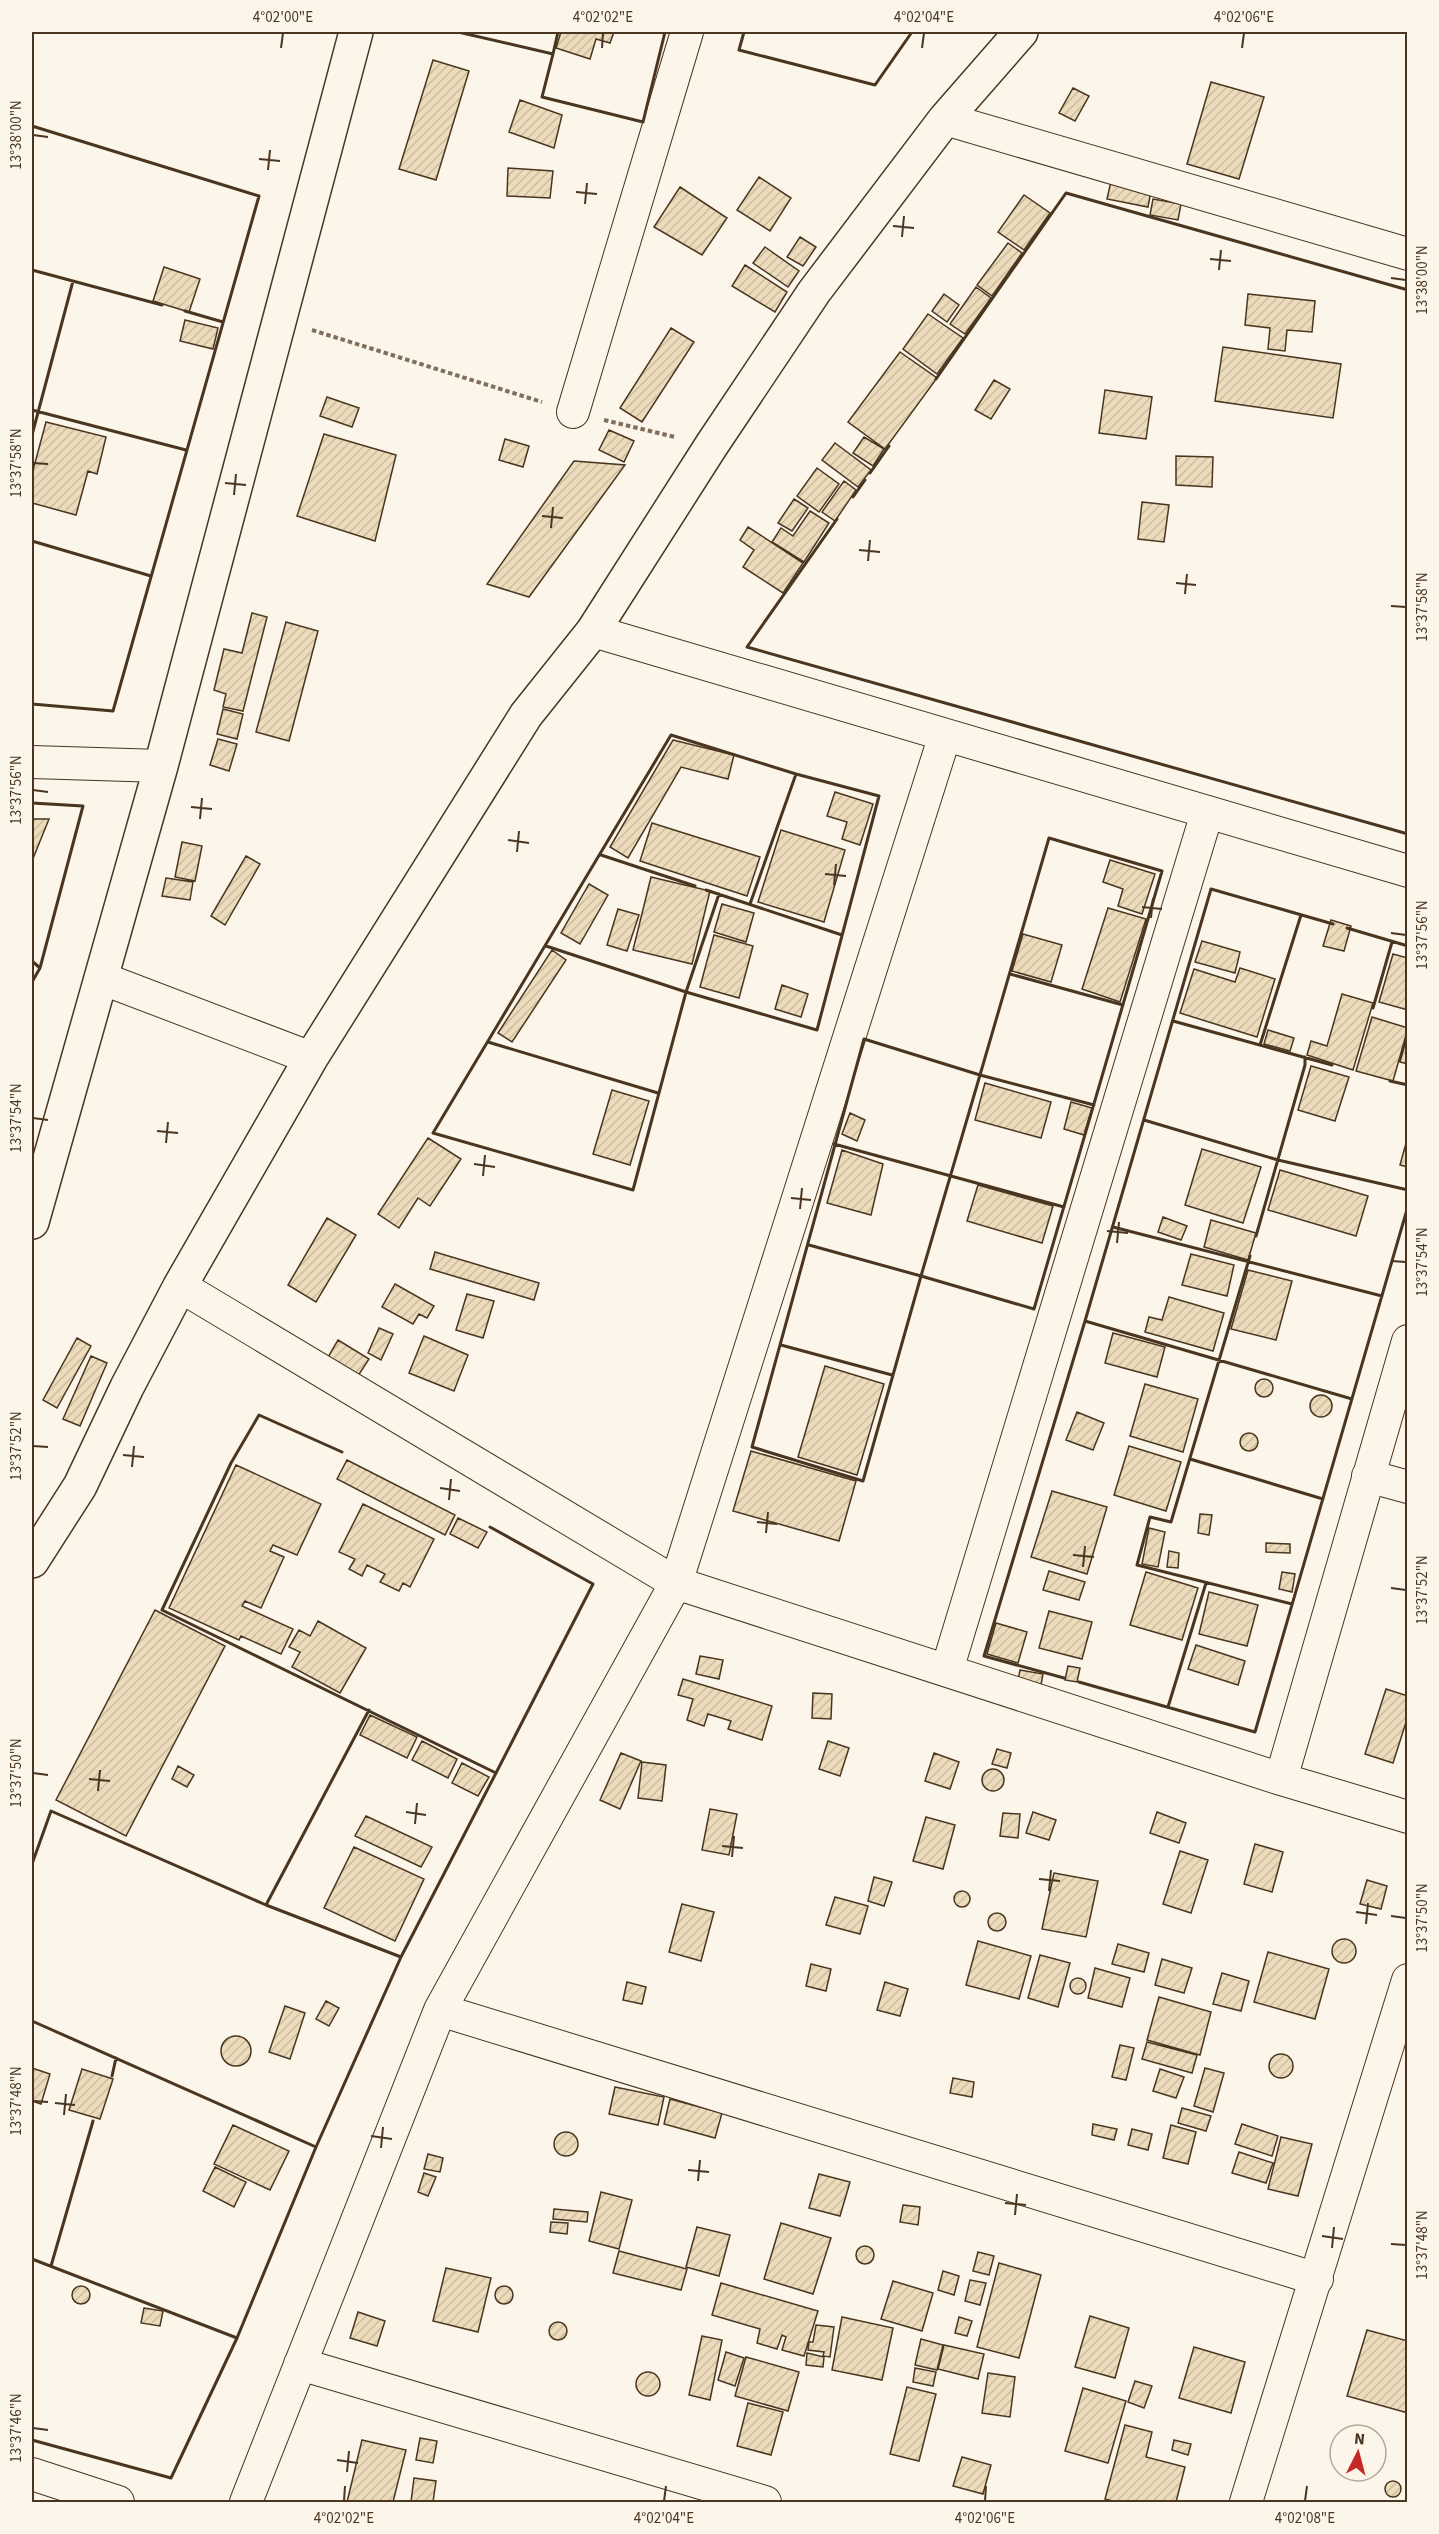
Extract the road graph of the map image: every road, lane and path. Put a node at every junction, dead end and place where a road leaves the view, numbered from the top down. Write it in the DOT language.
graph roads {
  1 [pos="356,32"];
  2 [pos="687,32"];
  3 [pos="1020,32"];
  4 [pos="945,119"];
  5 [pos="1407,254"];
  6 [pos="280,319"];
  7 [pos="573,412"];
  8 [pos="711,446"];
  9 [pos="593,631"];
  10 [pos="945,735"];
  11 [pos="32,762"];
  12 [pos="161,766"];
  13 [pos="1207,813"];
  14 [pos="1407,871"];
  15 [pos="101,978"];
  16 [pos="311,1058"];
  17 [pos="32,1222"];
  18 [pos="180,1286"];
  19 [pos="1407,1341"];
  20 [pos="1368,1476"];
  21 [pos="1407,1487"];
  22 [pos="32,1561"];
  23 [pos="676,1583"];
  24 [pos="947,1670"];
  25 [pos="1281,1779"];
  26 [pos="1407,1817"];
  27 [pos="1407,1980"];
  28 [pos="440,2010"];
  29 [pos="1317,2279"];
  30 [pos="300,2364"];
  31 [pos="32,2474"];
  32 [pos="686,2491"];
  33 [pos="117,2502"];
  34 [pos="246,2502"];
  35 [pos="765,2502"];
  36 [pos="1246,2502"];
  1 -- 6 [label="main road"];
  2 -- 7 [label="street"];
  3 -- 4 [label="main road"];
  4 -- 5 [label="street"];
  4 -- 8 [label="main road"];
  6 -- 7 [label="path"];
  6 -- 12 [label="main road"];
  7 -- 8 [label="path"];
  8 -- 9 [label="main road"];
  9 -- 10 [label="street"];
  9 -- 16 [label="main road"];
  10 -- 13 [label="street"];
  10 -- 23 [label="street"];
  11 -- 12 [label="street"];
  12 -- 15 [label="main road"];
  13 -- 14 [label="street"];
  13 -- 24 [label="street"];
  15 -- 16 [label="street"];
  15 -- 17 [label="main road"];
  16 -- 18 [label="main road"];
  18 -- 22 [label="main road"];
  18 -- 23 [label="street"];
  19 -- 20 [label="street"];
  20 -- 21 [label="street"];
  20 -- 25 [label="street"];
  23 -- 24 [label="street"];
  23 -- 28 [label="street"];
  24 -- 25 [label="street"];
  25 -- 26 [label="street"];
  27 -- 29 [label="street"];
  28 -- 29 [label="street"];
  28 -- 30 [label="street"];
  29 -- 36 [label="street"];
  30 -- 32 [label="street"];
  30 -- 34 [label="street"];
  31 -- 33 [label="street"];
  32 -- 35 [label="street"];
}
